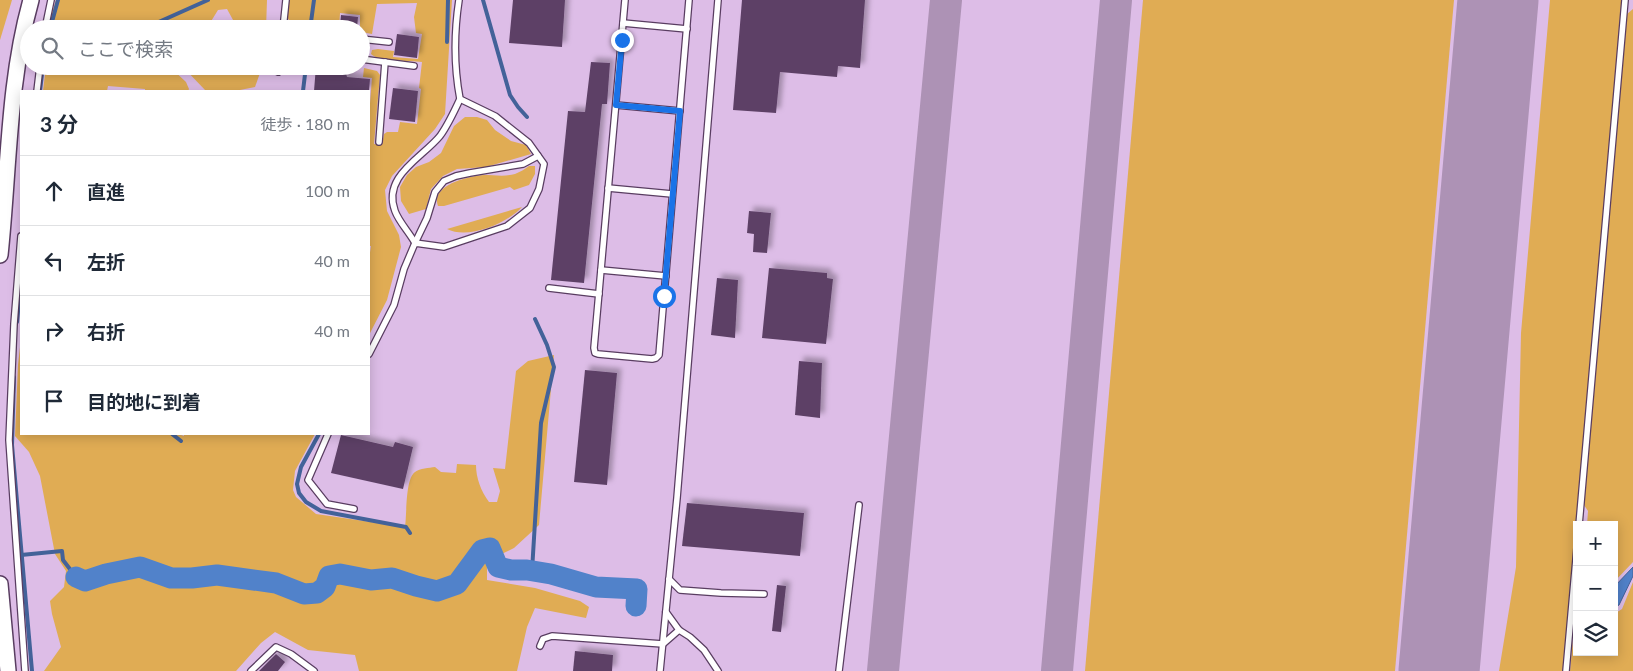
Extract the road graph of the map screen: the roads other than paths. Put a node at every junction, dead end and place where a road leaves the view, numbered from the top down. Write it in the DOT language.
graph roads {
  1 [pos="31,0"];
  2 [pos="51,0"];
  3 [pos="286,0"];
  4 [pos="458,0"];
  5 [pos="625,0"];
  6 [pos="690,0"];
  7 [pos="718,0"];
  8 [pos="1625,0"];
  9 [pos="25,20"];
  10 [pos="47,20"];
  11 [pos="284,20"];
  12 [pos="623,23"];
  13 [pos="687,29"];
  14 [pos="370,40"];
  15 [pos="389,42"];
  16 [pos="20,48"];
  17 [pos="370,60"];
  18 [pos="385,62"];
  19 [pos="414,66"];
  20 [pos="39,75"];
  21 [pos="37,90"];
  22 [pos="460,99"];
  23 [pos="616,105"];
  24 [pos="680,111"];
  25 [pos="379,142"];
  26 [pos="538,156"];
  27 [pos="608,188"];
  28 [pos="672,194"];
  29 [pos="415,243"];
  30 [pos="20,249"];
  31 [pos="0,255"];
  32 [pos="601,270"];
  33 [pos="666,276"];
  34 [pos="549,288"];
  35 [pos="599,294"];
  36 [pos="370,352"];
  37 [pos="328,435"];
  38 [pos="858,505"];
  39 [pos="354,509"];
  40 [pos="1579,521"];
  41 [pos="1575,566"];
  42 [pos="669,579"];
  43 [pos="0,584"];
  44 [pos="680,590"];
  45 [pos="764,594"];
  46 [pos="667,597"];
  47 [pos="666,612"];
  48 [pos="680,630"];
  49 [pos="662,644"];
  50 [pos="540,646"];
  51 [pos="8,671"];
  52 [pos="25,671"];
  53 [pos="251,671"];
  54 [pos="314,671"];
  55 [pos="660,671"];
  56 [pos="718,671"];
  57 [pos="839,671"];
  58 [pos="1566,671"];
  1 -- 9 [label="street"];
  2 -- 10 [label="lane"];
  3 -- 11 [label="lane"];
  4 -- 22 [label="lane"];
  5 -- 12 [label="lane"];
  6 -- 13 [label="lane"];
  7 -- 42 [label="lane"];
  8 -- 40 [label="lane"];
  12 -- 13 [label="lane"];
  12 -- 23 [label="lane"];
  13 -- 24 [label="lane"];
  14 -- 15 [label="lane"];
  16 -- 31 [label="street"];
  17 -- 18 [label="lane"];
  18 -- 19 [label="lane"];
  18 -- 25 [label="lane"];
  20 -- 21 [label="lane"];
  22 -- 26 [label="lane"];
  22 -- 29 [label="lane"];
  23 -- 24 [label="lane"];
  23 -- 27 [label="lane"];
  24 -- 28 [label="lane"];
  26 -- 29 [label="lane"];
  26 -- 29 [label="lane"];
  27 -- 28 [label="lane"];
  27 -- 32 [label="lane"];
  28 -- 33 [label="lane"];
  29 -- 36 [label="lane"];
  30 -- 52 [label="lane"];
  32 -- 33 [label="lane"];
  32 -- 35 [label="lane"];
  33 -- 35 [label="lane"];
  34 -- 35 [label="lane"];
  37 -- 39 [label="lane"];
  38 -- 57 [label="lane"];
  41 -- 58 [label="lane"];
  42 -- 44 [label="lane"];
  42 -- 46 [label="lane"];
  43 -- 51 [label="street"];
  44 -- 45 [label="lane"];
  44 -- 46 [label="lane"];
  46 -- 47 [label="lane"];
  47 -- 48 [label="lane"];
  47 -- 49 [label="lane"];
  48 -- 49 [label="lane"];
  48 -- 56 [label="lane"];
  49 -- 50 [label="lane"];
  49 -- 55 [label="lane"];
  53 -- 54 [label="lane"];
}
